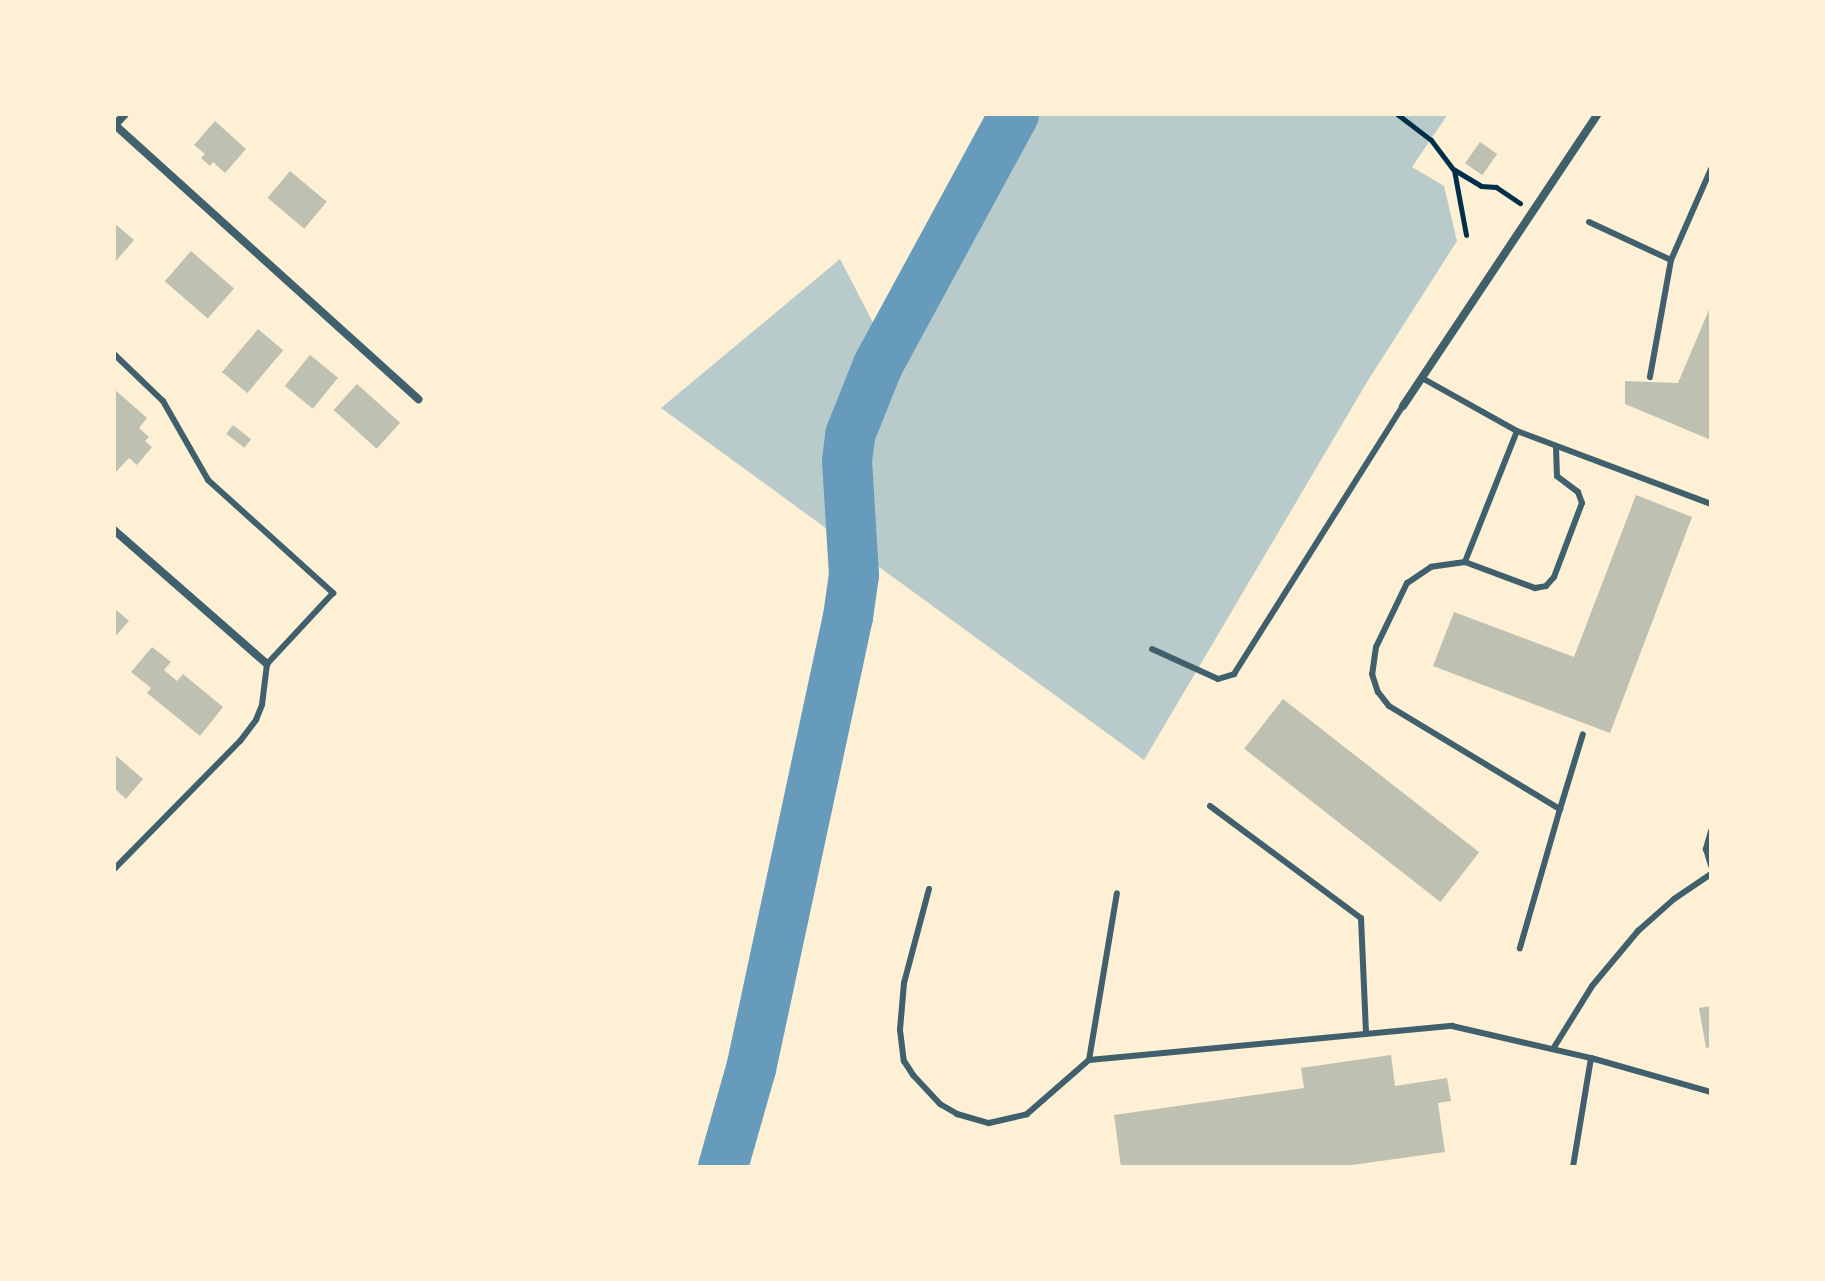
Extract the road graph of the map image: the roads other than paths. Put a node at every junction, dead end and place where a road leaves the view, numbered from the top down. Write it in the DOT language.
graph roads {
  1 [pos="125,114"];
  2 [pos="1598,114"];
  3 [pos="115,126"];
  4 [pos="1711,169"];
  5 [pos="1589,222"];
  6 [pos="1671,260"];
  7 [pos="114,354"];
  8 [pos="1650,377"];
  9 [pos="1422,378"];
  10 [pos="418,399"];
  11 [pos="1403,406"];
  12 [pos="1517,431"];
  13 [pos="1556,447"];
  14 [pos="1711,504"];
  15 [pos="114,530"];
  16 [pos="1465,562"];
  17 [pos="1152,649"];
  18 [pos="267,664"];
  19 [pos="1583,734"];
  20 [pos="1210,806"];
  21 [pos="1560,809"];
  22 [pos="1711,831"];
  23 [pos="1711,865"];
  24 [pos="114,869"];
  25 [pos="1711,874"];
  26 [pos="929,889"];
  27 [pos="1117,893"];
  28 [pos="1520,948"];
  29 [pos="1366,1034"];
  30 [pos="1553,1049"];
  31 [pos="1591,1058"];
  32 [pos="1089,1060"];
  33 [pos="1711,1092"];
  34 [pos="1573,1167"];
  1 -- 3 [label="street"];
  2 -- 9 [label="street"];
  3 -- 10 [label="street"];
  4 -- 6 [label="lane"];
  5 -- 6 [label="lane"];
  6 -- 8 [label="lane"];
  7 -- 18 [label="lane"];
  9 -- 11 [label="street"];
  9 -- 12 [label="lane"];
  11 -- 17 [label="lane"];
  12 -- 13 [label="lane"];
  12 -- 16 [label="lane"];
  13 -- 14 [label="lane"];
  13 -- 16 [label="lane"];
  15 -- 18 [label="street"];
  16 -- 21 [label="lane"];
  18 -- 24 [label="lane"];
  19 -- 21 [label="lane"];
  20 -- 29 [label="lane"];
  21 -- 28 [label="lane"];
  22 -- 23 [label="lane"];
  25 -- 30 [label="lane"];
  26 -- 32 [label="lane"];
  27 -- 32 [label="lane"];
  29 -- 30 [label="lane"];
  29 -- 32 [label="lane"];
  30 -- 31 [label="lane"];
  31 -- 33 [label="lane"];
  31 -- 34 [label="lane"];
}
